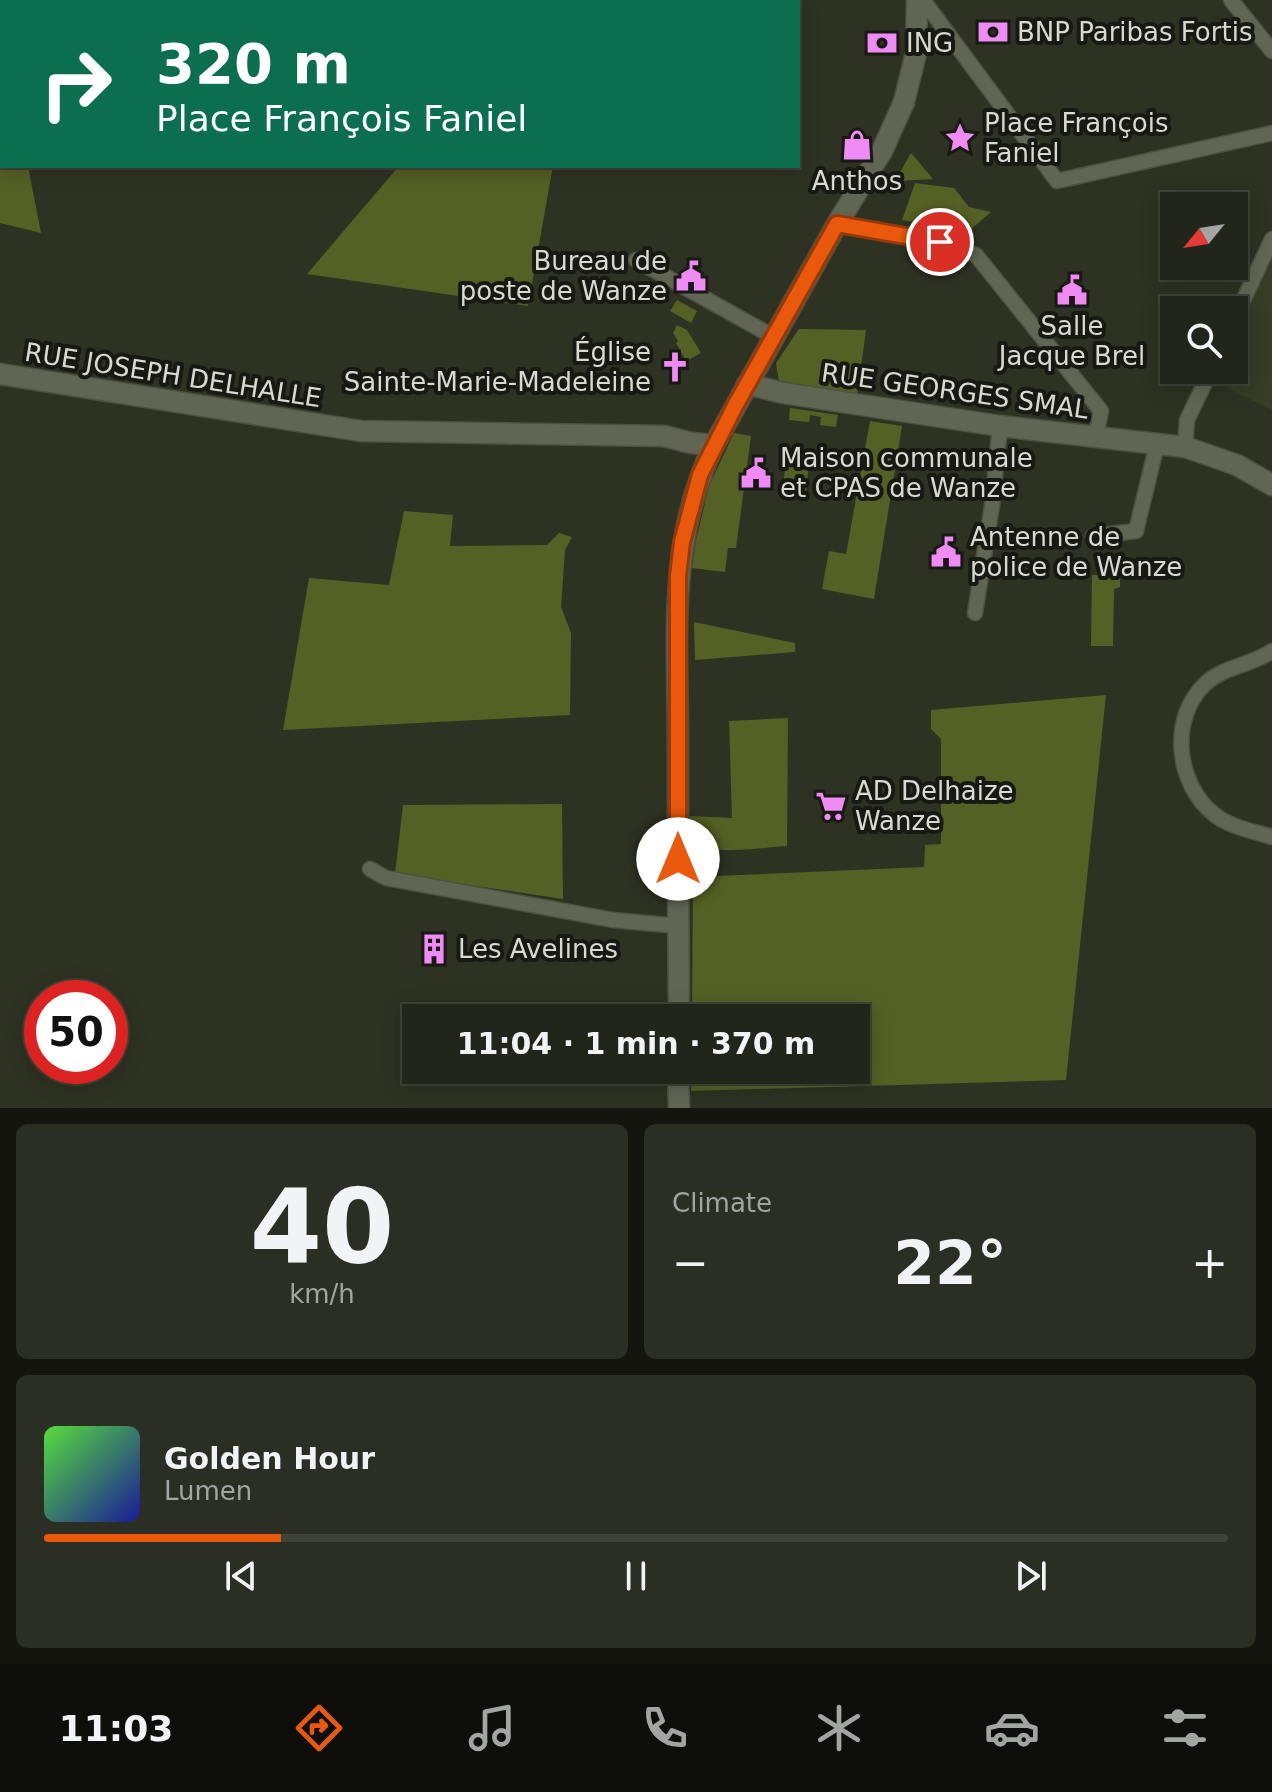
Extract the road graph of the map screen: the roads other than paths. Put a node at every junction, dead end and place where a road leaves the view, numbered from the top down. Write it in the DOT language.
graph roads {
  1 [pos="917,0"];
  2 [pos="923,0"];
  3 [pos="1231,0"];
  4 [pos="1272,51"];
  5 [pos="1272,133"];
  6 [pos="837,224"];
  7 [pos="1272,239"];
  8 [pos="636,260"];
  9 [pos="1245,296"];
  10 [pos="774,337"];
  11 [pos="0,374"];
  12 [pos="747,384"];
  13 [pos="1204,384"];
  14 [pos="1000,426"];
  15 [pos="1096,437"];
  16 [pos="678,439"];
  17 [pos="1157,444"];
  18 [pos="714,445"];
  19 [pos="1185,447"];
  20 [pos="700,475"];
  21 [pos="1267,482"];
  22 [pos="1093,536"];
  23 [pos="975,613"];
  24 [pos="1272,651"];
  25 [pos="1272,837"];
  26 [pos="370,869"];
  27 [pos="678,926"];
  28 [pos="679,1004"];
  29 [pos="678,1084"];
  30 [pos="679,1108"];
  1 -- 6 [label="street"];
  2 -- 5 [label="street"];
  3 -- 4 [label="street"];
  6 -- 10 [label="street"];
  6 -- 15 [label="street"];
  7 -- 9 [label="street"];
  8 -- 10 [label="street"];
  10 -- 12 [label="street"];
  11 -- 16 [label="street, RUE JOSEPH DELHALLE"];
  12 -- 14 [label="street, RUE GEORGES SMAL"];
  12 -- 18 [label="street"];
  13 -- 19 [label="street"];
  14 -- 15 [label="street, RUE GEORGES SMAL"];
  14 -- 23 [label="street"];
  15 -- 17 [label="street, RUE GEORGES SMAL"];
  16 -- 18 [label="street, RUE JOSEPH DELHALLE"];
  16 -- 20 [label="street"];
  17 -- 19 [label="street, RUE GEORGES SMAL"];
  17 -- 22 [label="street"];
  18 -- 20 [label="street"];
  19 -- 21 [label="street, RUE GEORGES SMAL"];
  20 -- 27 [label="street"];
  24 -- 25 [label="street"];
  26 -- 27 [label="street"];
  27 -- 28 [label="street"];
  29 -- 30 [label="street"];
}
